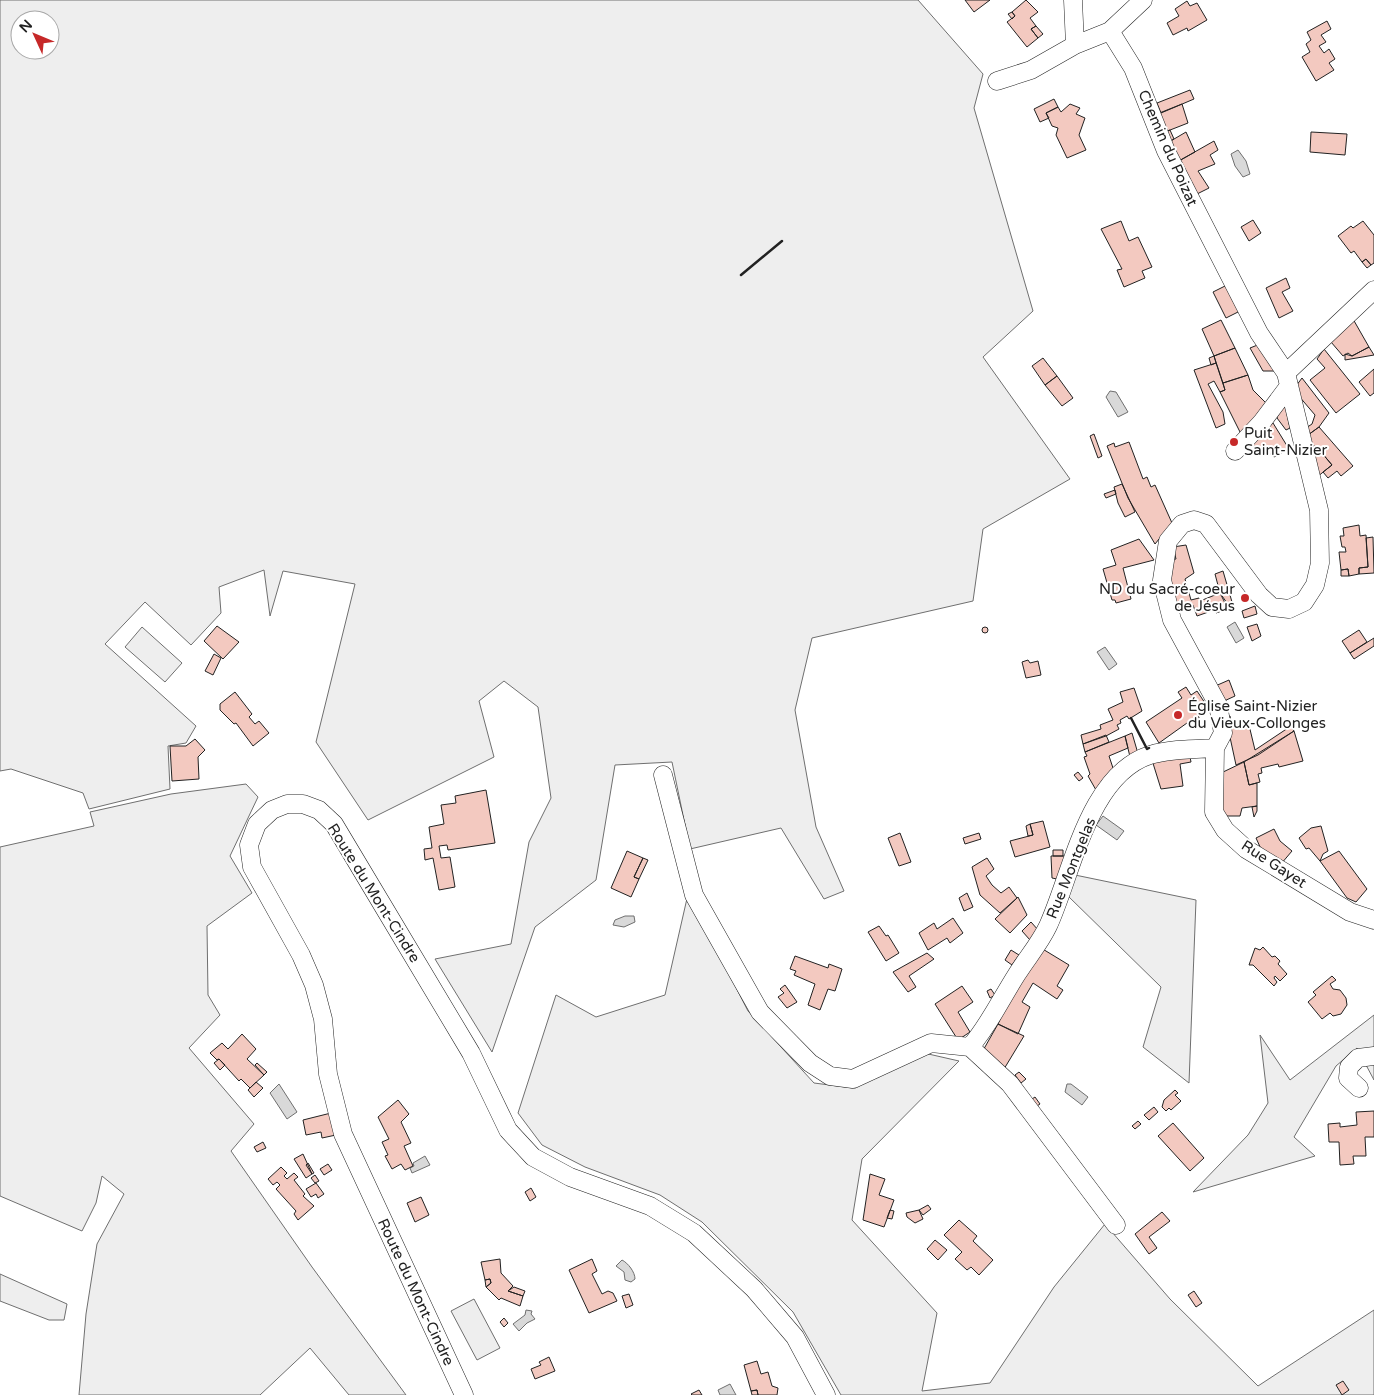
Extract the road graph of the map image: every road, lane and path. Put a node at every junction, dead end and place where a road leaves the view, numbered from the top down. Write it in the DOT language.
graph roads {
  1 [pos="1073,0"];
  2 [pos="1143,0"];
  3 [pos="1110,31"];
  4 [pos="1075,45"];
  5 [pos="996,81"];
  6 [pos="1374,290"];
  7 [pos="1287,380"];
  8 [pos="1235,451"];
  9 [pos="1215,748"];
  10 [pos="663,775"];
  11 [pos="1374,920"];
  12 [pos="970,1048"];
  13 [pos="1374,1056"];
  14 [pos="1359,1088"];
  15 [pos="1116,1225"];
  16 [pos="464,1395"];
  17 [pos="826,1395"];
  1 -- 4 [label="street"];
  2 -- 3 [label="street"];
  3 -- 4 [label="street"];
  3 -- 7 [label="street, Chemin du Poizat"];
  4 -- 5 [label="street"];
  6 -- 7 [label="street"];
  7 -- 8 [label="street"];
  7 -- 9 [label="street, Chemin du Poizat"];
  9 -- 11 [label="street, Rue Gayet"];
  9 -- 12 [label="street, Rue Montgelas"];
  10 -- 12 [label="street"];
  12 -- 15 [label="street"];
  13 -- 14 [label="street"];
  16 -- 17 [label="street, Route du Mont-Cindre"];
}
